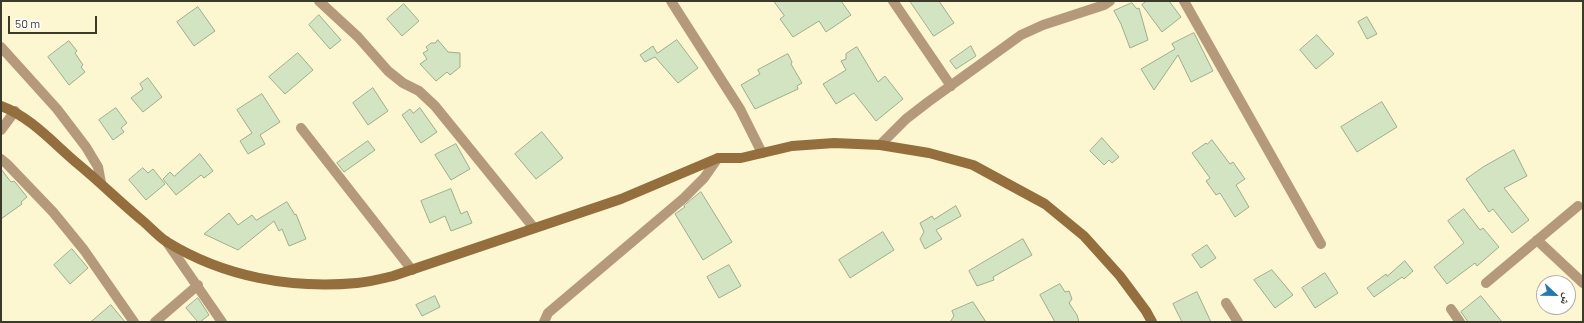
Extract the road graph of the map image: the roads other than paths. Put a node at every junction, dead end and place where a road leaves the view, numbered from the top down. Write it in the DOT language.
graph roads {
  1 [pos="319,1"];
  2 [pos="671,1"];
  3 [pos="892,1"];
  4 [pos="1110,1"];
  5 [pos="1184,1"];
  6 [pos="1,46"];
  7 [pos="951,86"];
  8 [pos="1,106"];
  9 [pos="15,111"];
  10 [pos="301,128"];
  11 [pos="1,130"];
  12 [pos="880,145"];
  13 [pos="762,153"];
  14 [pos="718,158"];
  15 [pos="1,159"];
  16 [pos="100,182"];
  17 [pos="1578,206"];
  18 [pos="534,228"];
  19 [pos="1537,240"];
  20 [pos="166,241"];
  21 [pos="1321,244"];
  22 [pos="412,270"];
  23 [pos="1486,282"];
  24 [pos="1583,283"];
  25 [pos="198,285"];
  26 [pos="1226,303"];
  27 [pos="1451,309"];
  28 [pos="134,322"];
  29 [pos="155,322"];
  30 [pos="222,322"];
  31 [pos="544,322"];
  32 [pos="1152,322"];
  33 [pos="1238,322"];
  34 [pos="1460,322"];
  1 -- 18 [label="street"];
  2 -- 13 [label="street"];
  3 -- 7 [label="street"];
  4 -- 7 [label="street"];
  5 -- 21 [label="street"];
  6 -- 16 [label="street"];
  7 -- 12 [label="street"];
  8 -- 9 [label="main road"];
  9 -- 11 [label="street"];
  9 -- 16 [label="main road"];
  10 -- 22 [label="street"];
  12 -- 13 [label="main road"];
  12 -- 32 [label="main road"];
  13 -- 14 [label="main road"];
  14 -- 18 [label="main road"];
  14 -- 31 [label="street"];
  15 -- 28 [label="street"];
  16 -- 20 [label="main road"];
  17 -- 19 [label="street"];
  18 -- 22 [label="main road"];
  19 -- 23 [label="street"];
  19 -- 24 [label="street"];
  20 -- 22 [label="main road"];
  20 -- 25 [label="street"];
  25 -- 29 [label="street"];
  25 -- 30 [label="street"];
  26 -- 33 [label="street"];
  27 -- 34 [label="street"];
}
